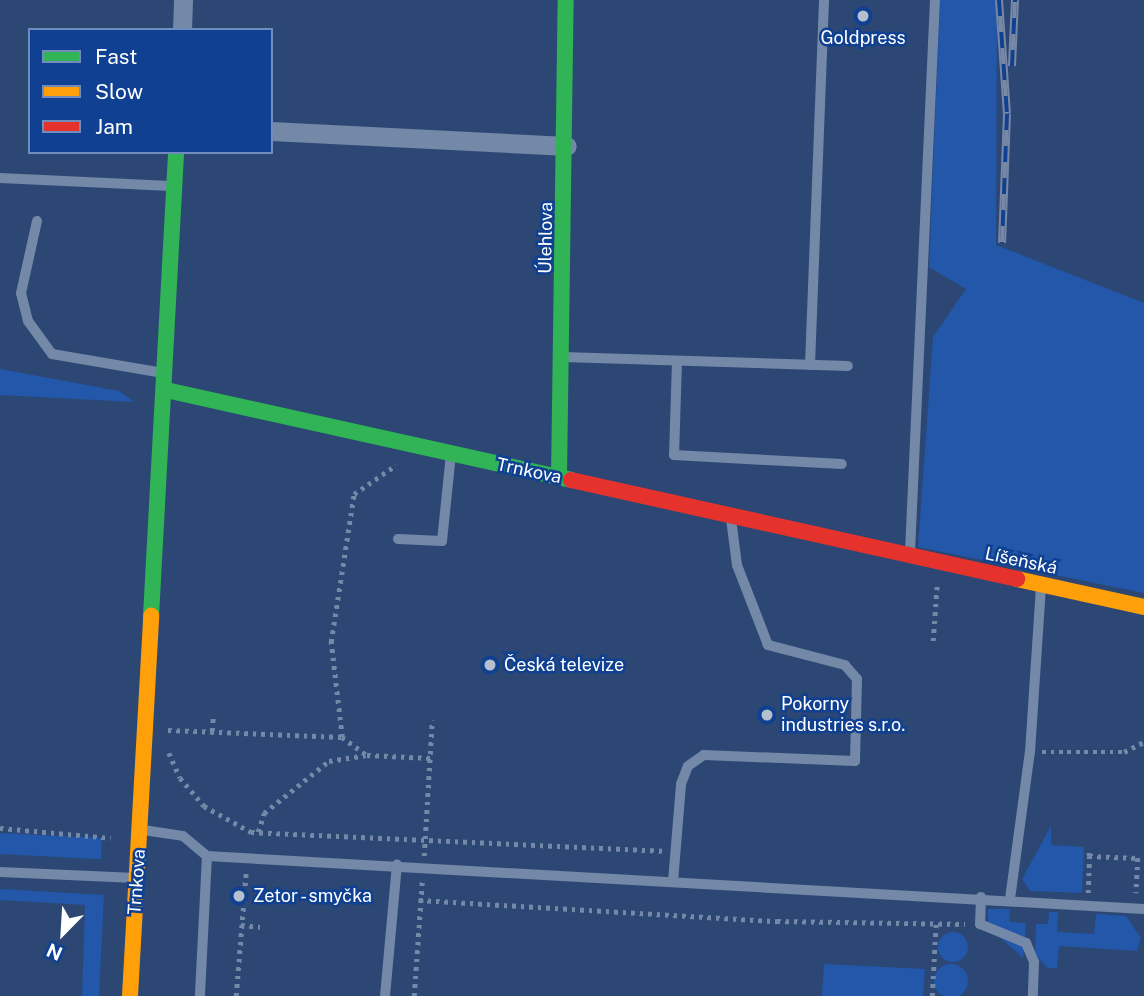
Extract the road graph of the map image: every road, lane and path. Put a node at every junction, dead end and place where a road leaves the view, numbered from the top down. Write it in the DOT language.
graph roads {
  1 [pos="183,0"];
  2 [pos="566,0"];
  3 [pos="824,0"];
  4 [pos="934,0"];
  5 [pos="181,28"];
  6 [pos="273,131"];
  7 [pos="567,146"];
  8 [pos="176,154"];
  9 [pos="0,177"];
  10 [pos="175,186"];
  11 [pos="37,222"];
  12 [pos="562,357"];
  13 [pos="677,361"];
  14 [pos="810,365"];
  15 [pos="848,366"];
  16 [pos="167,373"];
  17 [pos="166,390"];
  18 [pos="451,454"];
  19 [pos="386,459"];
  20 [pos="400,462"];
  21 [pos="842,464"];
  22 [pos="412,465"];
  23 [pos="559,477"];
  24 [pos="731,517"];
  25 [pos="398,539"];
  26 [pos="891,554"];
  27 [pos="910,558"];
  28 [pos="1041,585"];
  29 [pos="1144,607"];
  30 [pos="168,716"];
  31 [pos="213,718"];
  32 [pos="432,720"];
  33 [pos="167,730"];
  34 [pos="212,732"];
  35 [pos="342,737"];
  36 [pos="1144,742"];
  37 [pos="1030,752"];
  38 [pos="367,755"];
  39 [pos="430,758"];
  40 [pos="141,830"];
  41 [pos="258,832"];
  42 [pos="426,839"];
  43 [pos="1089,848"];
  44 [pos="674,851"];
  45 [pos="207,856"];
  46 [pos="1089,856"];
  47 [pos="397,865"];
  48 [pos="423,867"];
  49 [pos="0,872"];
  50 [pos="245,873"];
  51 [pos="138,878"];
  52 [pos="673,882"];
  53 [pos="981,897"];
  54 [pos="1010,899"];
  55 [pos="419,900"];
  56 [pos="1087,905"];
  57 [pos="1140,909"];
  58 [pos="936,923"];
  59 [pos="241,925"];
  60 [pos="980,925"];
  61 [pos="260,927"];
  62 [pos="130,996"];
  63 [pos="200,996"];
  64 [pos="236,996"];
  65 [pos="385,996"];
  66 [pos="414,996"];
  67 [pos="932,996"];
  68 [pos="1033,996"];
  1 -- 5 [label="street"];
  2 -- 7 [label="street, Úlehlova"];
  3 -- 14 [label="lane"];
  4 -- 27 [label="lane"];
  6 -- 7 [label="street"];
  7 -- 12 [label="street, Úlehlova"];
  8 -- 10 [label="street, Trnkova"];
  9 -- 10 [label="lane"];
  10 -- 16 [label="street, Trnkova"];
  11 -- 16 [label="lane"];
  12 -- 13 [label="lane"];
  12 -- 23 [label="street, Úlehlova"];
  13 -- 14 [label="lane"];
  13 -- 21 [label="lane"];
  14 -- 15 [label="lane"];
  16 -- 17 [label="street, Trnkova"];
  17 -- 18 [label="street, Trnkova"];
  17 -- 40 [label="street, Trnkova"];
  18 -- 23 [label="street, Trnkova"];
  18 -- 25 [label="lane"];
  19 -- 20 [label="path"];
  20 -- 22 [label="path"];
  20 -- 35 [label="path"];
  23 -- 24 [label="street, Trnkova"];
  24 -- 26 [label="street, Trnkova"];
  24 -- 44 [label="lane"];
  26 -- 27 [label="street, Líšeňská"];
  27 -- 28 [label="street, Líšeňská"];
  28 -- 29 [label="street, Líšeňská"];
  28 -- 37 [label="lane"];
  30 -- 33 [label="path"];
  31 -- 34 [label="path"];
  32 -- 39 [label="path"];
  33 -- 34 [label="path"];
  33 -- 41 [label="path"];
  34 -- 35 [label="path"];
  35 -- 38 [label="path"];
  36 -- 37 [label="path"];
  37 -- 54 [label="lane"];
  38 -- 39 [label="path"];
  38 -- 41 [label="path"];
  39 -- 42 [label="path"];
  40 -- 45 [label="lane"];
  40 -- 51 [label="street, Trnkova"];
  41 -- 42 [label="path"];
  42 -- 44 [label="path"];
  42 -- 48 [label="path"];
  43 -- 46 [label="path"];
  44 -- 52 [label="lane"];
  45 -- 47 [label="lane"];
  45 -- 63 [label="lane"];
  46 -- 56 [label="path"];
  46 -- 57 [label="path"];
  47 -- 48 [label="lane"];
  47 -- 65 [label="lane"];
  48 -- 52 [label="lane"];
  48 -- 55 [label="path"];
  49 -- 51 [label="lane"];
  50 -- 59 [label="path"];
  51 -- 62 [label="street, Trnkova"];
  52 -- 53 [label="lane"];
  53 -- 54 [label="lane"];
  53 -- 60 [label="lane"];
  54 -- 56 [label="lane"];
  55 -- 58 [label="path"];
  55 -- 66 [label="path"];
  56 -- 57 [label="lane"];
  58 -- 60 [label="path"];
  58 -- 67 [label="path"];
  59 -- 61 [label="path"];
  59 -- 64 [label="path"];
  60 -- 68 [label="lane"];
}
